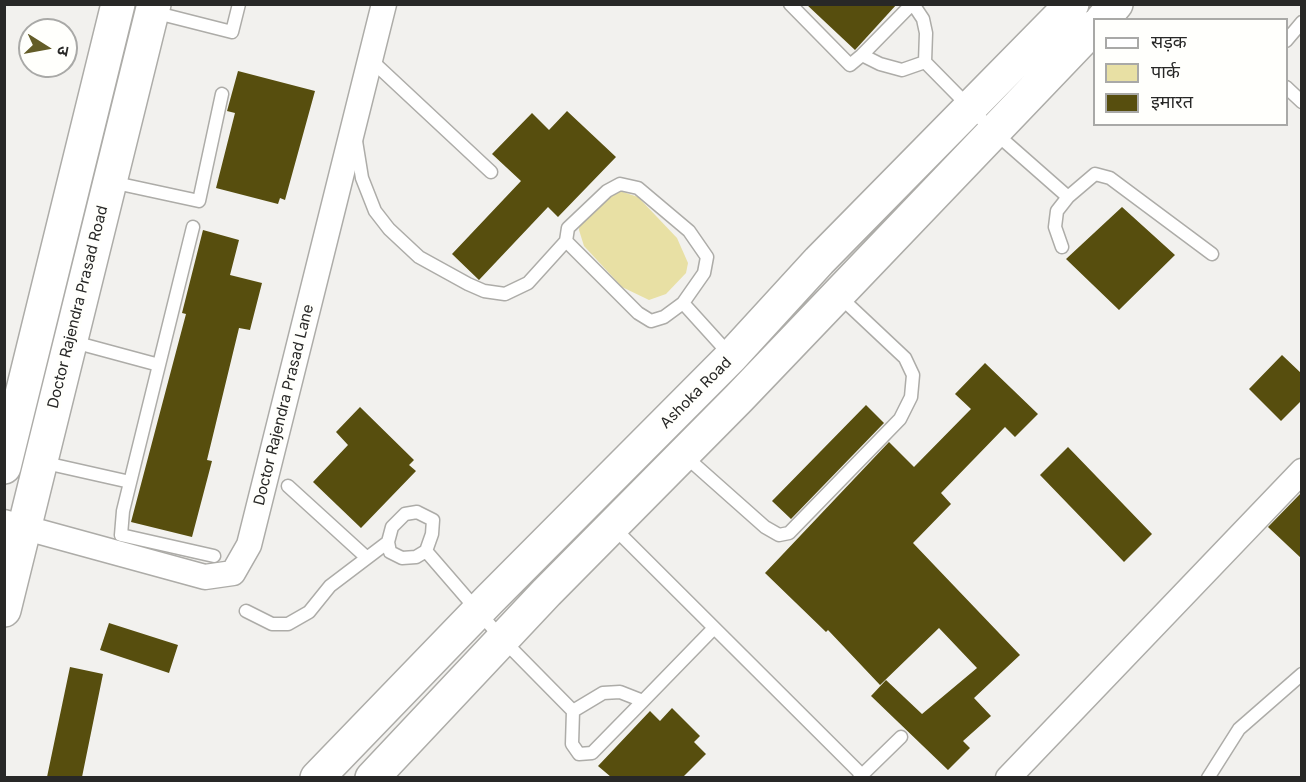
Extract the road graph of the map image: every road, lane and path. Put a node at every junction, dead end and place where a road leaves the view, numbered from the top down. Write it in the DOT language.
graph roads {
  1 [pos="118,4"];
  2 [pos="239,4"];
  3 [pos="384,4"];
  4 [pos="790,4"];
  5 [pos="912,4"];
  6 [pos="1072,4"];
  7 [pos="1116,4"];
  8 [pos="153,8"];
  9 [pos="1104,18"];
  10 [pos="1302,22"];
  11 [pos="1093,29"];
  12 [pos="1288,40"];
  13 [pos="862,55"];
  14 [pos="371,60"];
  15 [pos="925,62"];
  16 [pos="1288,88"];
  17 [pos="222,94"];
  18 [pos="1302,102"];
  19 [pos="970,107"];
  20 [pos="354,123"];
  21 [pos="993,130"];
  22 [pos="491,172"];
  23 [pos="110,182"];
  24 [pos="1068,197"];
  25 [pos="193,226"];
  26 [pos="566,241"];
  27 [pos="1062,247"];
  28 [pos="1212,254"];
  29 [pos="837,295"];
  30 [pos="683,303"];
  31 [pos="69,341"];
  32 [pos="159,365"];
  33 [pos="743,369"];
  34 [pos="683,454"];
  35 [pos="40,462"];
  36 [pos="4,467"];
  37 [pos="1302,471"];
  38 [pos="130,482"];
  39 [pos="288,486"];
  40 [pos="14,524"];
  41 [pos="612,526"];
  42 [pos="388,542"];
  43 [pos="426,551"];
  44 [pos="214,556"];
  45 [pos="366,557"];
  46 [pos="4,610"];
  47 [pos="246,611"];
  48 [pos="478,612"];
  49 [pos="714,628"];
  50 [pos="503,640"];
  51 [pos="1302,674"];
  52 [pos="643,701"];
  53 [pos="573,711"];
  54 [pos="901,737"];
  55 [pos="861,776"];
  56 [pos="317,777"];
  57 [pos="372,777"];
  58 [pos="1008,777"];
  59 [pos="1209,777"];
  1 -- 36 [label="main road"];
  2 -- 8 [label="lane"];
  3 -- 14 [label="street, Doctor Rajendra Prasad Lane"];
  4 -- 13 [label="lane"];
  5 -- 13 [label="lane"];
  5 -- 15 [label="lane"];
  6 -- 19 [label="main road, Ashoka Road"];
  7 -- 9 [label="main road"];
  8 -- 23 [label="main road, Doctor Rajendra Prasad Road"];
  10 -- 12 [label="lane"];
  11 -- 21 [label="main road, Ashoka Road"];
  13 -- 15 [label="lane"];
  14 -- 20 [label="street, Doctor Rajendra Prasad Lane"];
  14 -- 22 [label="lane"];
  15 -- 19 [label="lane"];
  16 -- 18 [label="lane"];
  17 -- 23 [label="lane"];
  19 -- 21 [label="lane"];
  19 -- 33 [label="main road, Ashoka Road"];
  20 -- 26 [label="lane"];
  20 -- 40 [label="street, Doctor Rajendra Prasad Lane"];
  21 -- 24 [label="lane"];
  21 -- 29 [label="main road, Ashoka Road"];
  23 -- 31 [label="main road, Doctor Rajendra Prasad Road"];
  24 -- 27 [label="lane"];
  24 -- 28 [label="lane"];
  25 -- 32 [label="lane"];
  26 -- 30 [label="lane"];
  26 -- 30 [label="lane"];
  29 -- 33 [label="main road, Ashoka Road"];
  29 -- 34 [label="lane"];
  30 -- 33 [label="lane"];
  31 -- 32 [label="lane"];
  31 -- 35 [label="main road, Doctor Rajendra Prasad Road"];
  32 -- 38 [label="lane"];
  33 -- 34 [label="main road, Ashoka Road"];
  33 -- 48 [label="main road, Ashoka Road"];
  34 -- 41 [label="main road, Ashoka Road"];
  35 -- 38 [label="lane"];
  35 -- 40 [label="main road, Doctor Rajendra Prasad Road"];
  37 -- 58 [label="street"];
  38 -- 44 [label="lane"];
  39 -- 45 [label="lane"];
  40 -- 46 [label="main road, Doctor Rajendra Prasad Road"];
  41 -- 49 [label="lane"];
  41 -- 50 [label="main road, Ashoka Road"];
  42 -- 43 [label="lane"];
  42 -- 43 [label="lane"];
  42 -- 45 [label="lane"];
  43 -- 48 [label="lane"];
  45 -- 47 [label="lane"];
  48 -- 50 [label="lane"];
  48 -- 56 [label="main road, Ashoka Road"];
  49 -- 52 [label="lane"];
  49 -- 55 [label="lane"];
  50 -- 53 [label="lane"];
  50 -- 57 [label="main road, Ashoka Road"];
  51 -- 59 [label="lane"];
  52 -- 53 [label="lane"];
  52 -- 53 [label="lane"];
  54 -- 55 [label="lane"];
}
